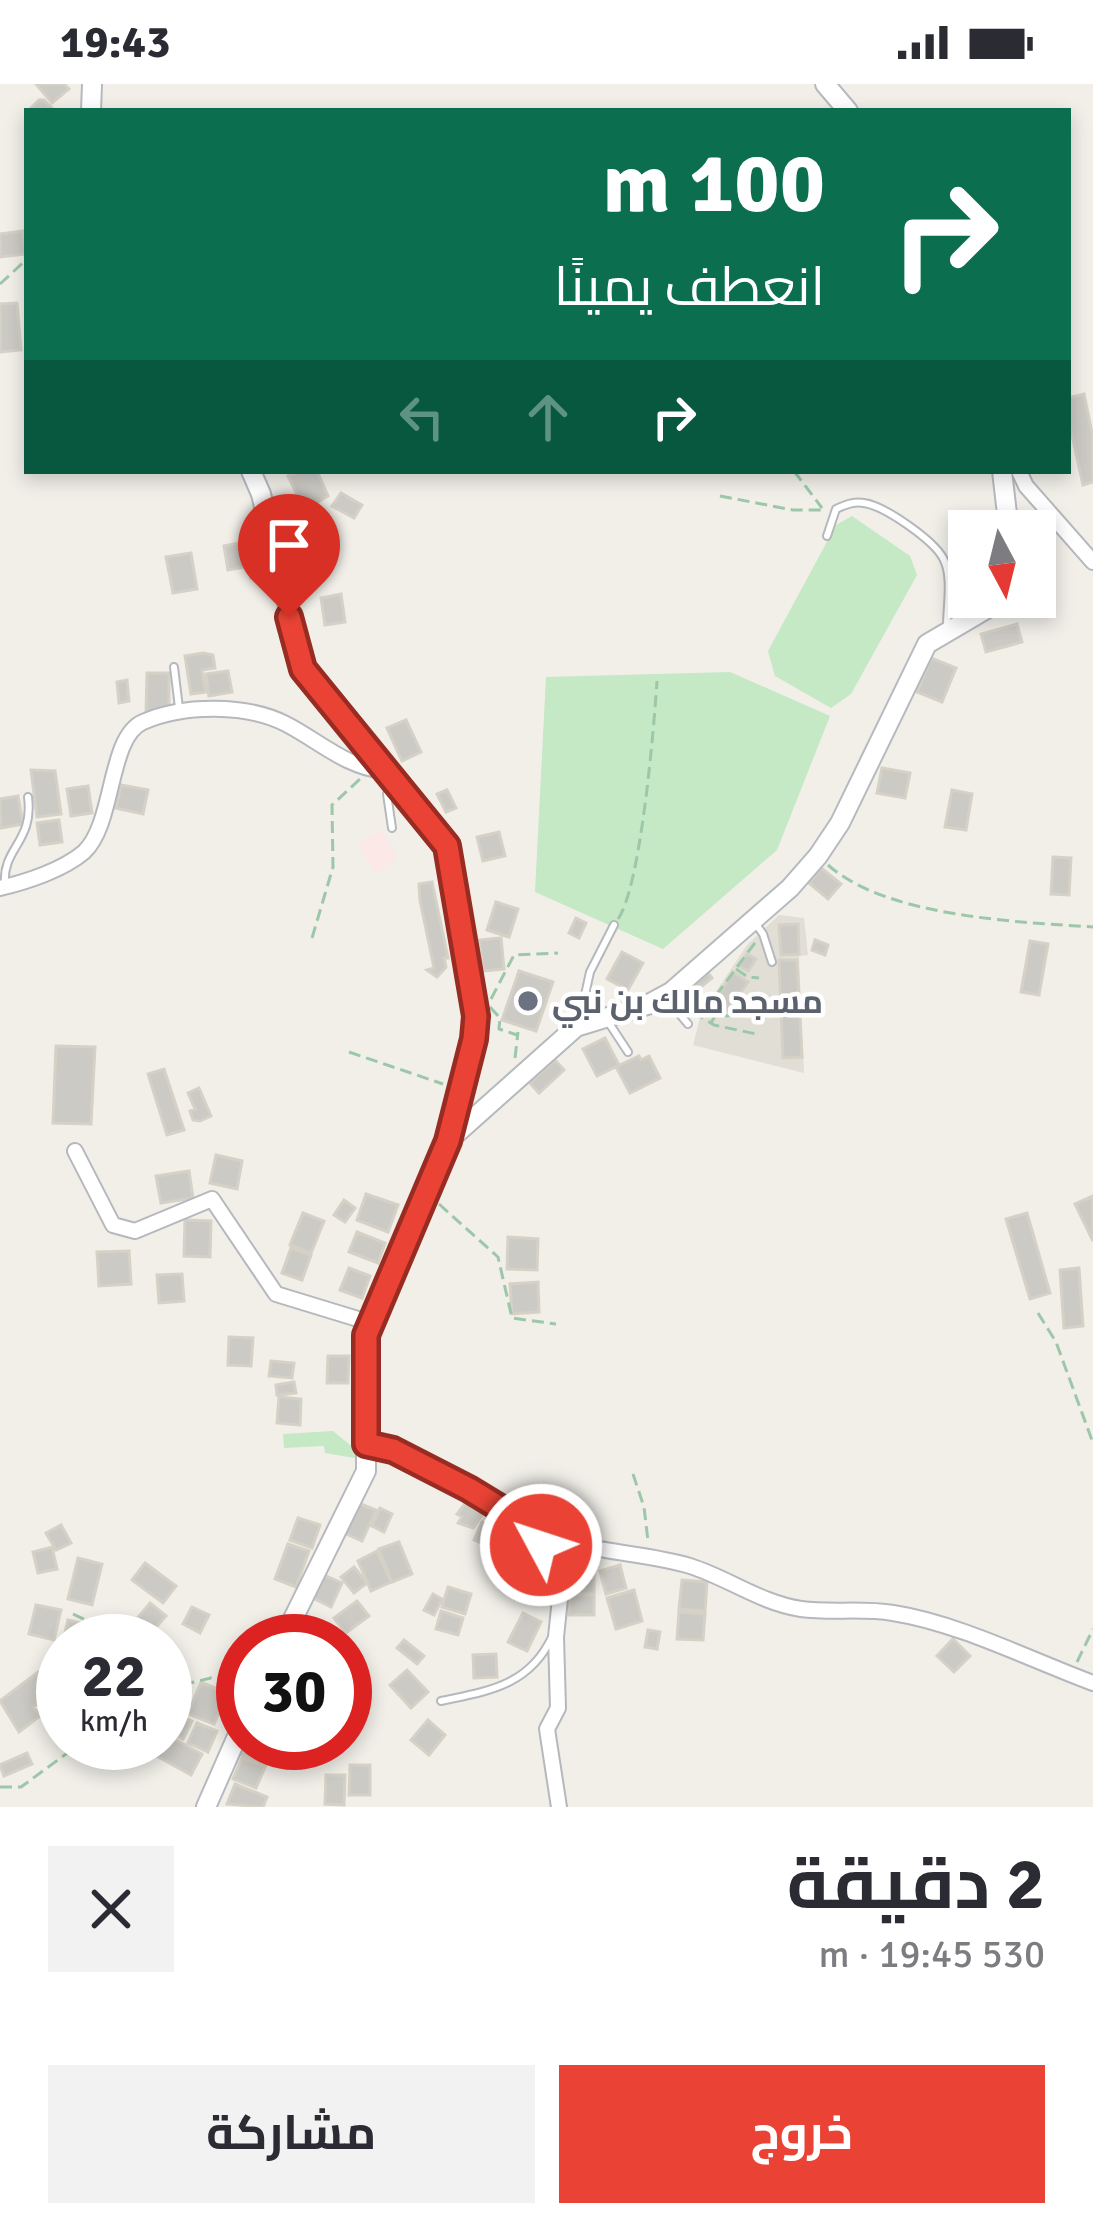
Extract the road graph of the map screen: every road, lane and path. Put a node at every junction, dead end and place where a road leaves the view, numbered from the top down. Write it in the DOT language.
graph roads {
  1 [pos="825,84"];
  2 [pos="845,108"];
  3 [pos="24,262"];
  4 [pos="0,284"];
  5 [pos="252,474"];
  6 [pos="796,474"];
  7 [pos="1001,474"];
  8 [pos="1020,474"];
  9 [pos="720,496"];
  10 [pos="836,509"];
  11 [pos="823,510"];
  12 [pos="1006,510"];
  13 [pos="827,536"];
  14 [pos="1093,562"];
  15 [pos="968,618"];
  16 [pos="947,629"];
  17 [pos="174,667"];
  18 [pos="657,681"];
  19 [pos="180,711"];
  20 [pos="383,774"];
  21 [pos="28,797"];
  22 [pos="392,828"];
  23 [pos="818,856"];
  24 [pos="2,879"];
  25 [pos="614,925"];
  26 [pos="758,927"];
  27 [pos="1093,927"];
  28 [pos="312,938"];
  29 [pos="558,953"];
  30 [pos="772,962"];
  31 [pos="735,968"];
  32 [pos="759,979"];
  33 [pos="666,995"];
  34 [pos="718,1011"];
  35 [pos="759,1012"];
  36 [pos="604,1016"];
  37 [pos="688,1024"];
  38 [pos="711,1024"];
  39 [pos="578,1025"];
  40 [pos="756,1034"];
  41 [pos="349,1052"];
  42 [pos="628,1052"];
  43 [pos="515,1060"];
  44 [pos="461,1091"];
  45 [pos="448,1141"];
  46 [pos="75,1151"];
  47 [pos="428,1187"];
  48 [pos="1038,1312"];
  49 [pos="371,1323"];
  50 [pos="556,1324"];
  51 [pos="1093,1443"];
  52 [pos="366,1444"];
  53 [pos="633,1474"];
  54 [pos="523,1522"];
  55 [pos="650,1555"];
  56 [pos="295,1614"];
  57 [pos="556,1628"];
  58 [pos="1093,1629"];
  59 [pos="1070,1675"];
  60 [pos="1093,1683"];
  61 [pos="441,1701"];
  62 [pos="44,1770"];
  63 [pos="222,1770"];
  64 [pos="0,1787"];
  65 [pos="206,1807"];
  66 [pos="559,1807"];
  1 -- 2 [label="street"];
  3 -- 4 [label="path"];
  5 -- 20 [label="street"];
  6 -- 11 [label="path"];
  7 -- 12 [label="street"];
  8 -- 14 [label="street"];
  9 -- 11 [label="path"];
  10 -- 11 [label="path"];
  10 -- 13 [label="lane"];
  10 -- 16 [label="lane"];
  15 -- 16 [label="street"];
  16 -- 23 [label="street"];
  17 -- 19 [label="lane"];
  18 -- 25 [label="path"];
  19 -- 20 [label="street"];
  19 -- 24 [label="street"];
  20 -- 22 [label="lane"];
  20 -- 28 [label="path"];
  20 -- 44 [label="street"];
  21 -- 24 [label="lane"];
  23 -- 26 [label="street"];
  23 -- 27 [label="path"];
  25 -- 39 [label="lane"];
  26 -- 30 [label="lane"];
  26 -- 31 [label="path"];
  26 -- 33 [label="street"];
  29 -- 43 [label="path"];
  31 -- 32 [label="path"];
  31 -- 34 [label="path"];
  33 -- 36 [label="street"];
  33 -- 37 [label="lane"];
  33 -- 38 [label="path"];
  34 -- 35 [label="path"];
  34 -- 38 [label="path"];
  36 -- 39 [label="street"];
  36 -- 42 [label="lane"];
  38 -- 40 [label="path"];
  39 -- 45 [label="street"];
  41 -- 44 [label="path"];
  44 -- 45 [label="street"];
  45 -- 47 [label="street"];
  46 -- 49 [label="street"];
  47 -- 49 [label="street"];
  47 -- 50 [label="path"];
  48 -- 51 [label="path"];
  49 -- 52 [label="street"];
  52 -- 54 [label="street"];
  52 -- 56 [label="street"];
  53 -- 55 [label="path"];
  54 -- 55 [label="street"];
  54 -- 57 [label="street"];
  55 -- 59 [label="street"];
  57 -- 61 [label="lane"];
  57 -- 66 [label="street"];
  58 -- 59 [label="path"];
  59 -- 60 [label="street"];
  62 -- 64 [label="path"];
  63 -- 65 [label="street"];
}
